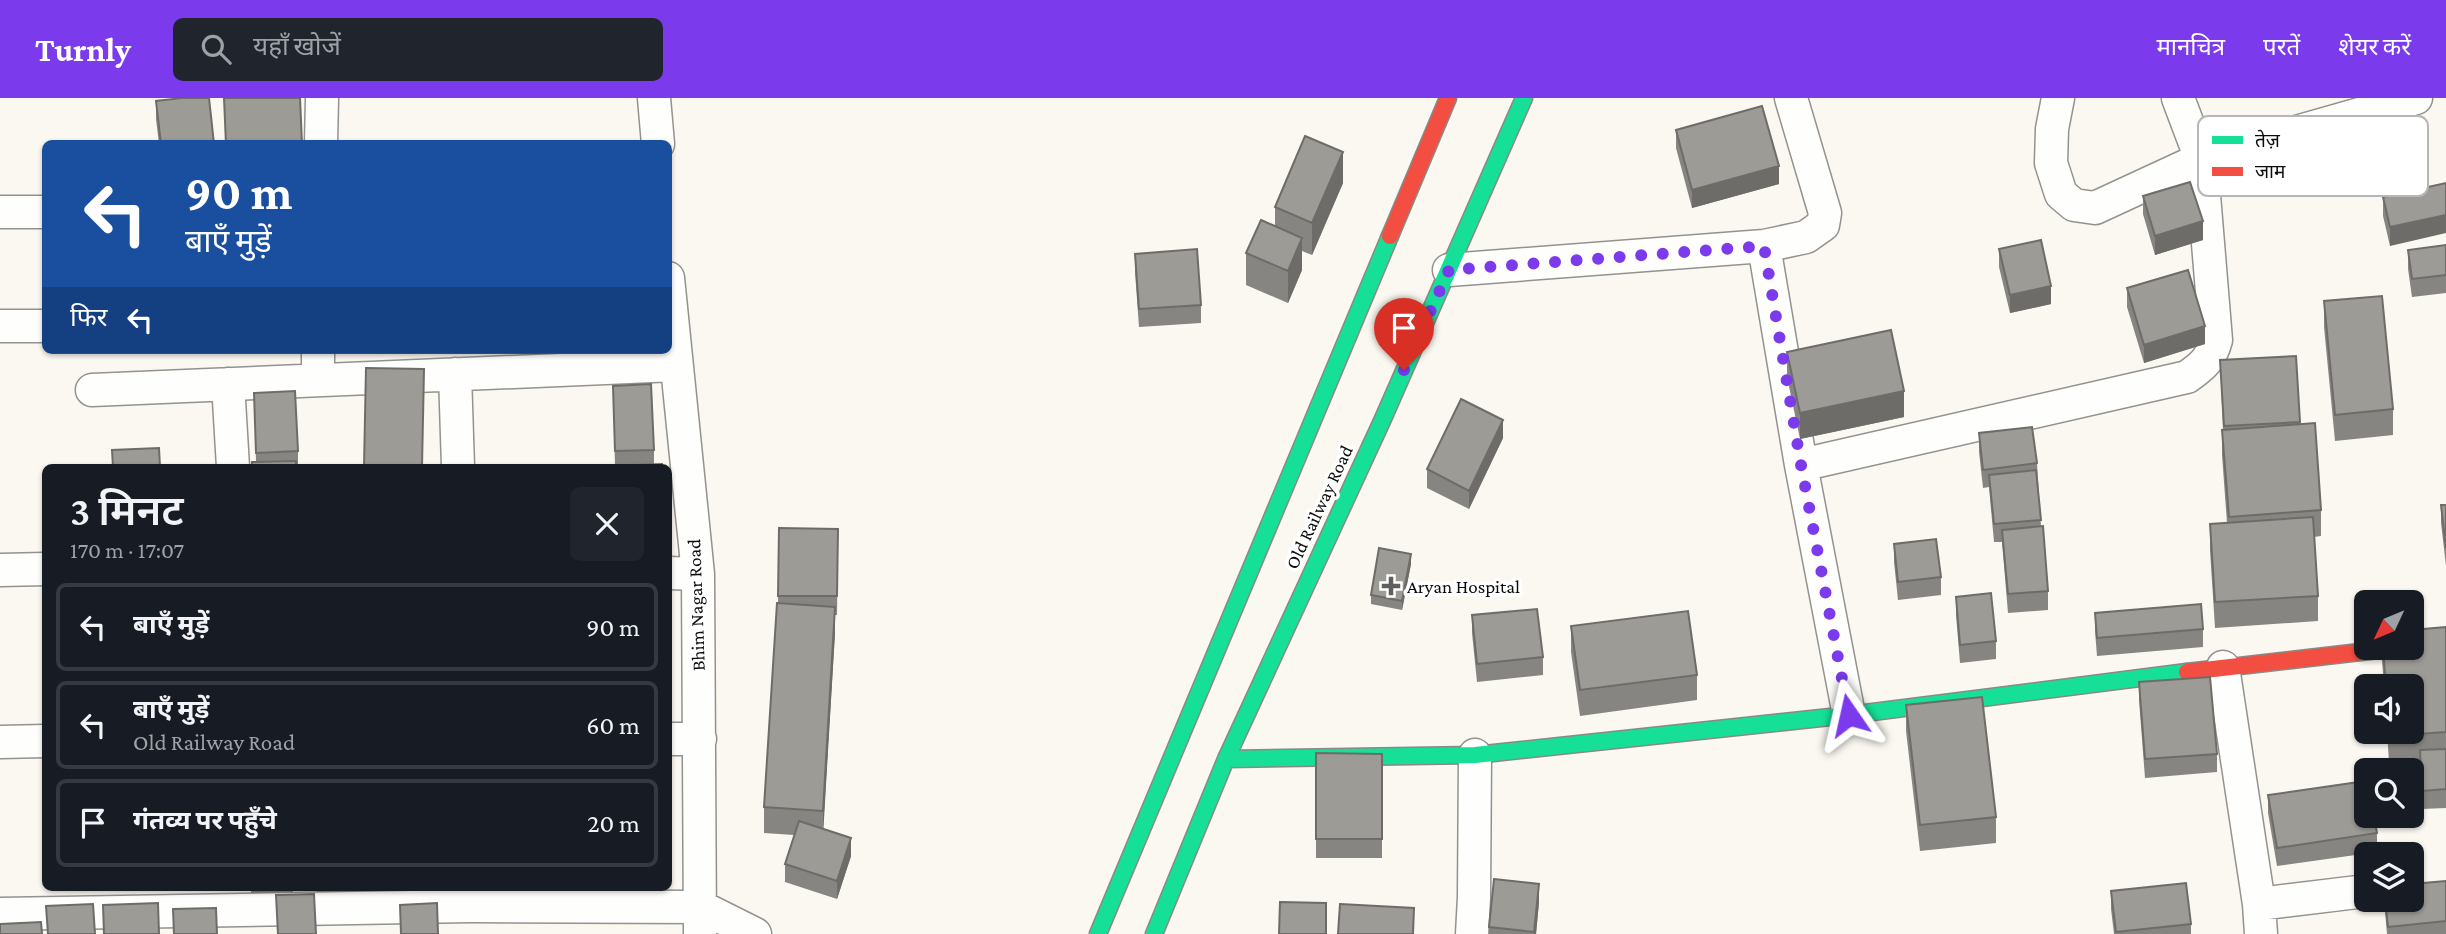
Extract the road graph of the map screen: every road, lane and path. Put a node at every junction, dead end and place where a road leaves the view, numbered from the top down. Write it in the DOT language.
graph roads {
  1 [pos="322,98"];
  2 [pos="654,98"];
  3 [pos="1448,98"];
  4 [pos="1524,98"];
  5 [pos="1791,98"];
  6 [pos="2058,98"];
  7 [pos="2178,98"];
  8 [pos="2416,98"];
  9 [pos="2353,116"];
  10 [pos="321,140"];
  11 [pos="658,140"];
  12 [pos="2198,151"];
  13 [pos="2198,160"];
  14 [pos="2204,196"];
  15 [pos="0,212"];
  16 [pos="42,212"];
  17 [pos="1764,246"];
  18 [pos="1449,270"];
  19 [pos="672,322"];
  20 [pos="0,326"];
  21 [pos="42,326"];
  22 [pos="318,365"];
  23 [pos="676,365"];
  24 [pos="455,374"];
  25 [pos="228,384"];
  26 [pos="92,390"];
  27 [pos="233,464"];
  28 [pos="458,464"];
  29 [pos="1801,465"];
  30 [pos="42,569"];
  31 [pos="0,570"];
  32 [pos="683,573"];
  33 [pos="2354,652"];
  34 [pos="2223,667"];
  35 [pos="1849,715"];
  36 [pos="672,739"];
  37 [pos="700,739"];
  38 [pos="42,741"];
  39 [pos="0,742"];
  40 [pos="1475,755"];
  41 [pos="1226,759"];
  42 [pos="2354,894"];
  43 [pos="470,909"];
  44 [pos="237,911"];
  45 [pos="0,914"];
  46 [pos="2260,919"];
  47 [pos="700,920"];
  48 [pos="755,934"];
  49 [pos="1098,934"];
  50 [pos="1154,934"];
  51 [pos="1472,934"];
  1 -- 10 [label="street"];
  2 -- 11 [label="street"];
  3 -- 49 [label="main road, Old Railway Road"];
  4 -- 18 [label="main road, Old Railway Road"];
  5 -- 17 [label="street"];
  6 -- 13 [label="street"];
  7 -- 12 [label="street"];
  8 -- 9 [label="street"];
  14 -- 29 [label="street"];
  15 -- 16 [label="street"];
  17 -- 18 [label="street"];
  17 -- 29 [label="street"];
  18 -- 41 [label="main road, Old Railway Road"];
  19 -- 23 [label="street, Bhim Nagar Road"];
  20 -- 21 [label="street"];
  22 -- 24 [label="street"];
  22 -- 25 [label="street"];
  23 -- 24 [label="street"];
  23 -- 32 [label="street, Bhim Nagar Road"];
  24 -- 28 [label="street"];
  25 -- 26 [label="street"];
  25 -- 27 [label="street"];
  29 -- 35 [label="street"];
  30 -- 31 [label="street"];
  32 -- 37 [label="street, Bhim Nagar Road"];
  33 -- 34 [label="main road"];
  34 -- 35 [label="main road"];
  34 -- 46 [label="street"];
  35 -- 40 [label="main road"];
  36 -- 37 [label="street"];
  37 -- 47 [label="street, Bhim Nagar Road"];
  38 -- 39 [label="street"];
  40 -- 41 [label="main road"];
  40 -- 51 [label="street"];
  41 -- 50 [label="main road, Old Railway Road"];
  42 -- 46 [label="street"];
  43 -- 44 [label="street"];
  43 -- 47 [label="street"];
  44 -- 45 [label="street"];
  47 -- 48 [label="street"];
}
